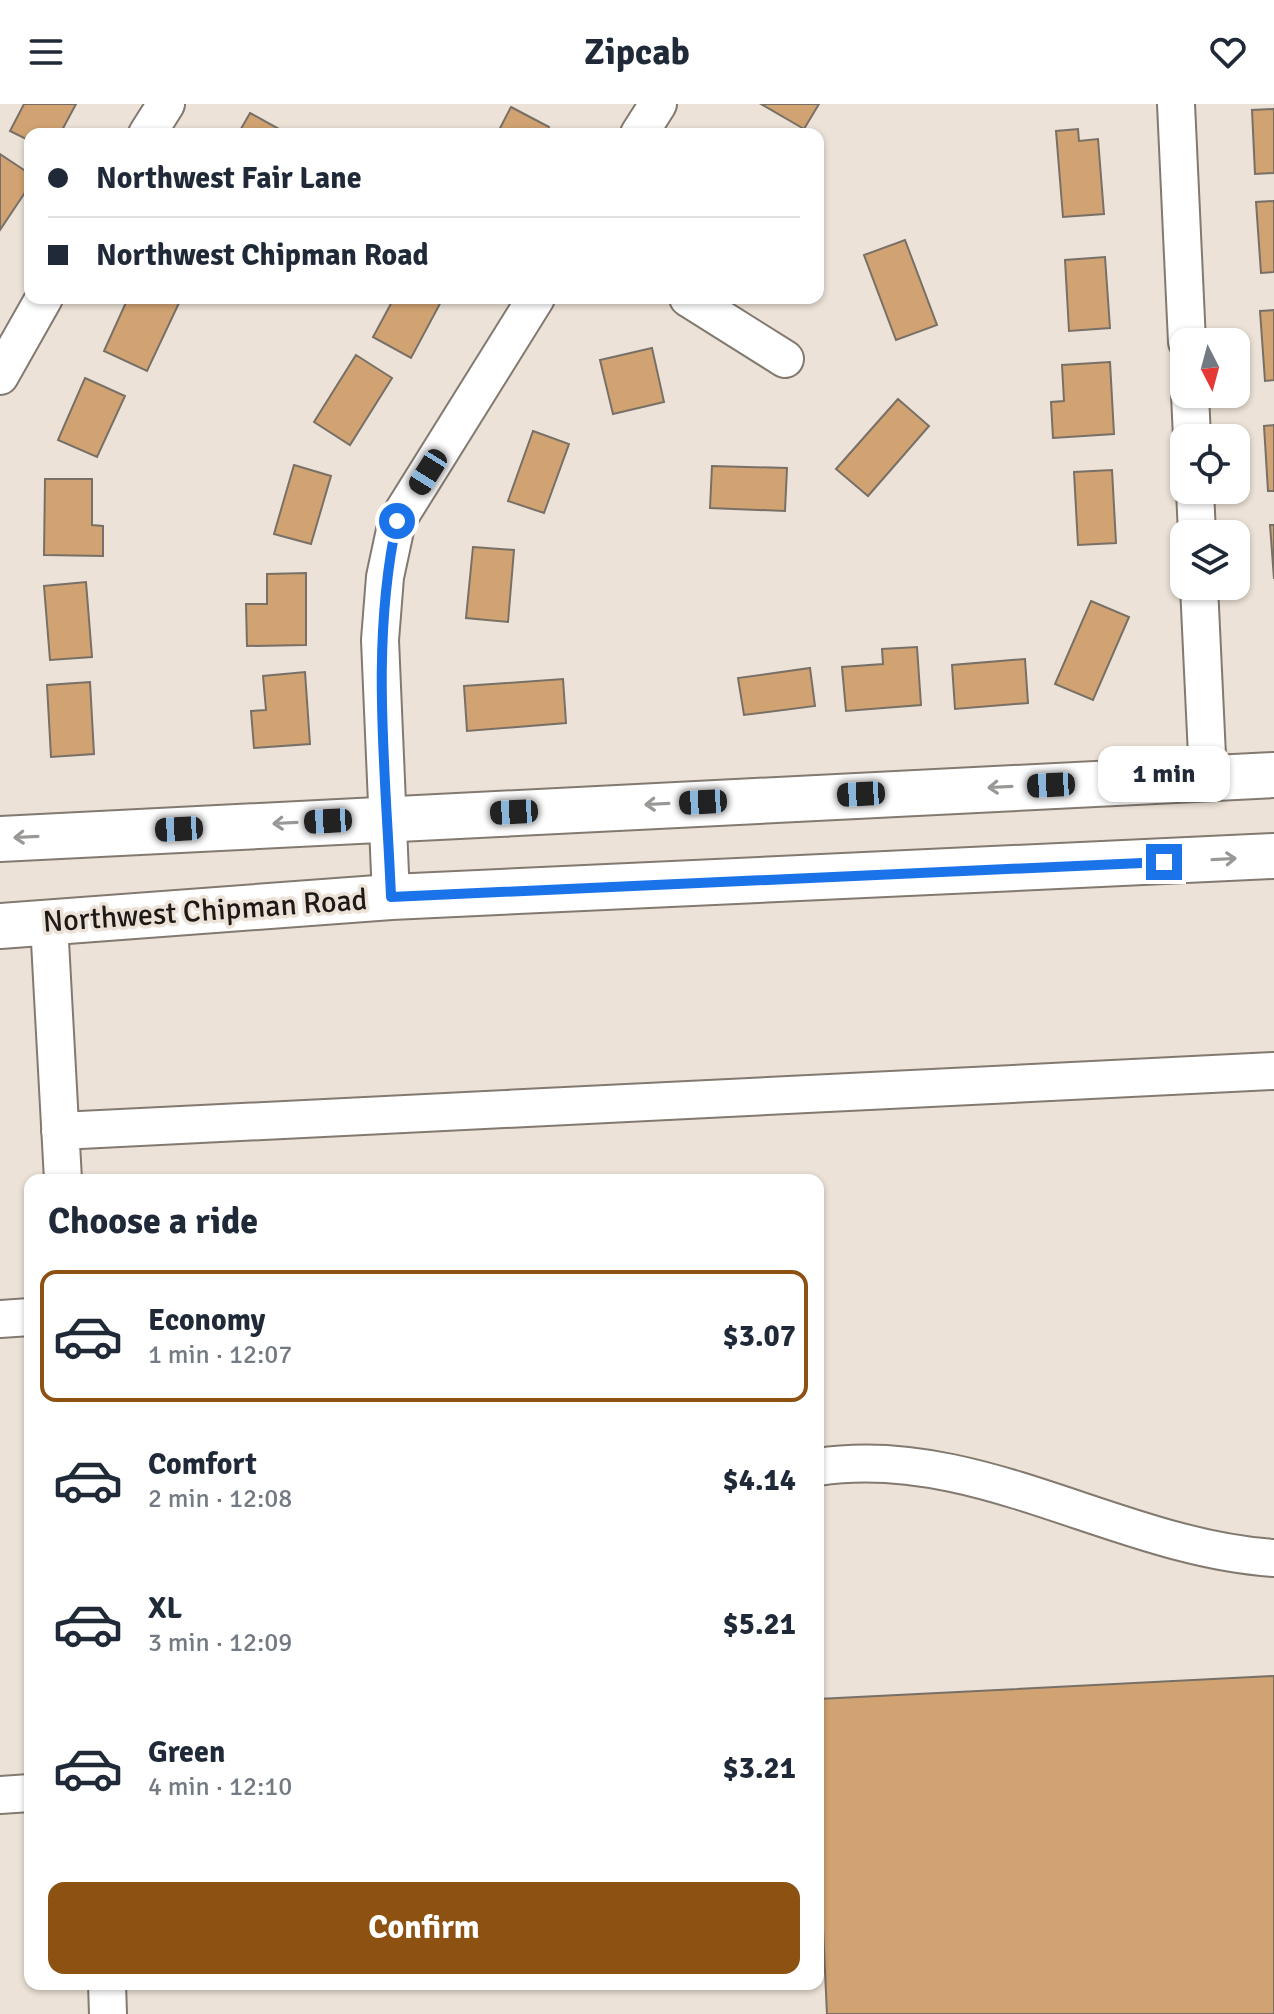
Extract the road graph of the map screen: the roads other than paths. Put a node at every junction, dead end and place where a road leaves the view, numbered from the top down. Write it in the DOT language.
graph roads {
  1 [pos="166,104"];
  2 [pos="658,104"];
  3 [pos="1176,104"];
  4 [pos="151,128"];
  5 [pos="643,128"];
  6 [pos="41,304"];
  7 [pos="532,304"];
  8 [pos="698,304"];
  9 [pos="1186,328"];
  10 [pos="785,359"];
  11 [pos="0,376"];
  12 [pos="1200,600"];
  13 [pos="1274,775"];
  14 [pos="1208,777"];
  15 [pos="388,818"];
  16 [pos="0,839"];
  17 [pos="1274,856"];
  18 [pos="391,897"];
  19 [pos="49,923"];
  20 [pos="0,926"];
  21 [pos="1274,1071"];
  22 [pos="60,1131"];
  23 [pos="63,1174"];
  24 [pos="24,1317"];
  25 [pos="0,1319"];
  26 [pos="824,1466"];
  27 [pos="1274,1558"];
  28 [pos="24,1793"];
  29 [pos="0,1795"];
  30 [pos="107,1990"];
  31 [pos="108,2014"];
  1 -- 4 [label="street"];
  2 -- 5 [label="street"];
  3 -- 9 [label="street"];
  6 -- 11 [label="street"];
  7 -- 15 [label="street"];
  8 -- 10 [label="street"];
  12 -- 14 [label="street"];
  13 -- 14 [label="main road"];
  14 -- 15 [label="main road, one-way"];
  15 -- 16 [label="main road, one-way"];
  15 -- 18 [label="street"];
  18 -- 17 [label="main road, Northwest Chipman Road, one-way"];
  18 -- 19 [label="main road, Northwest Chipman Road"];
  19 -- 20 [label="main road, Northwest Chipman Road"];
  19 -- 22 [label="street"];
  21 -- 22 [label="street"];
  22 -- 23 [label="street"];
  24 -- 25 [label="street"];
  26 -- 27 [label="street"];
  28 -- 29 [label="street"];
  30 -- 31 [label="street"];
}
